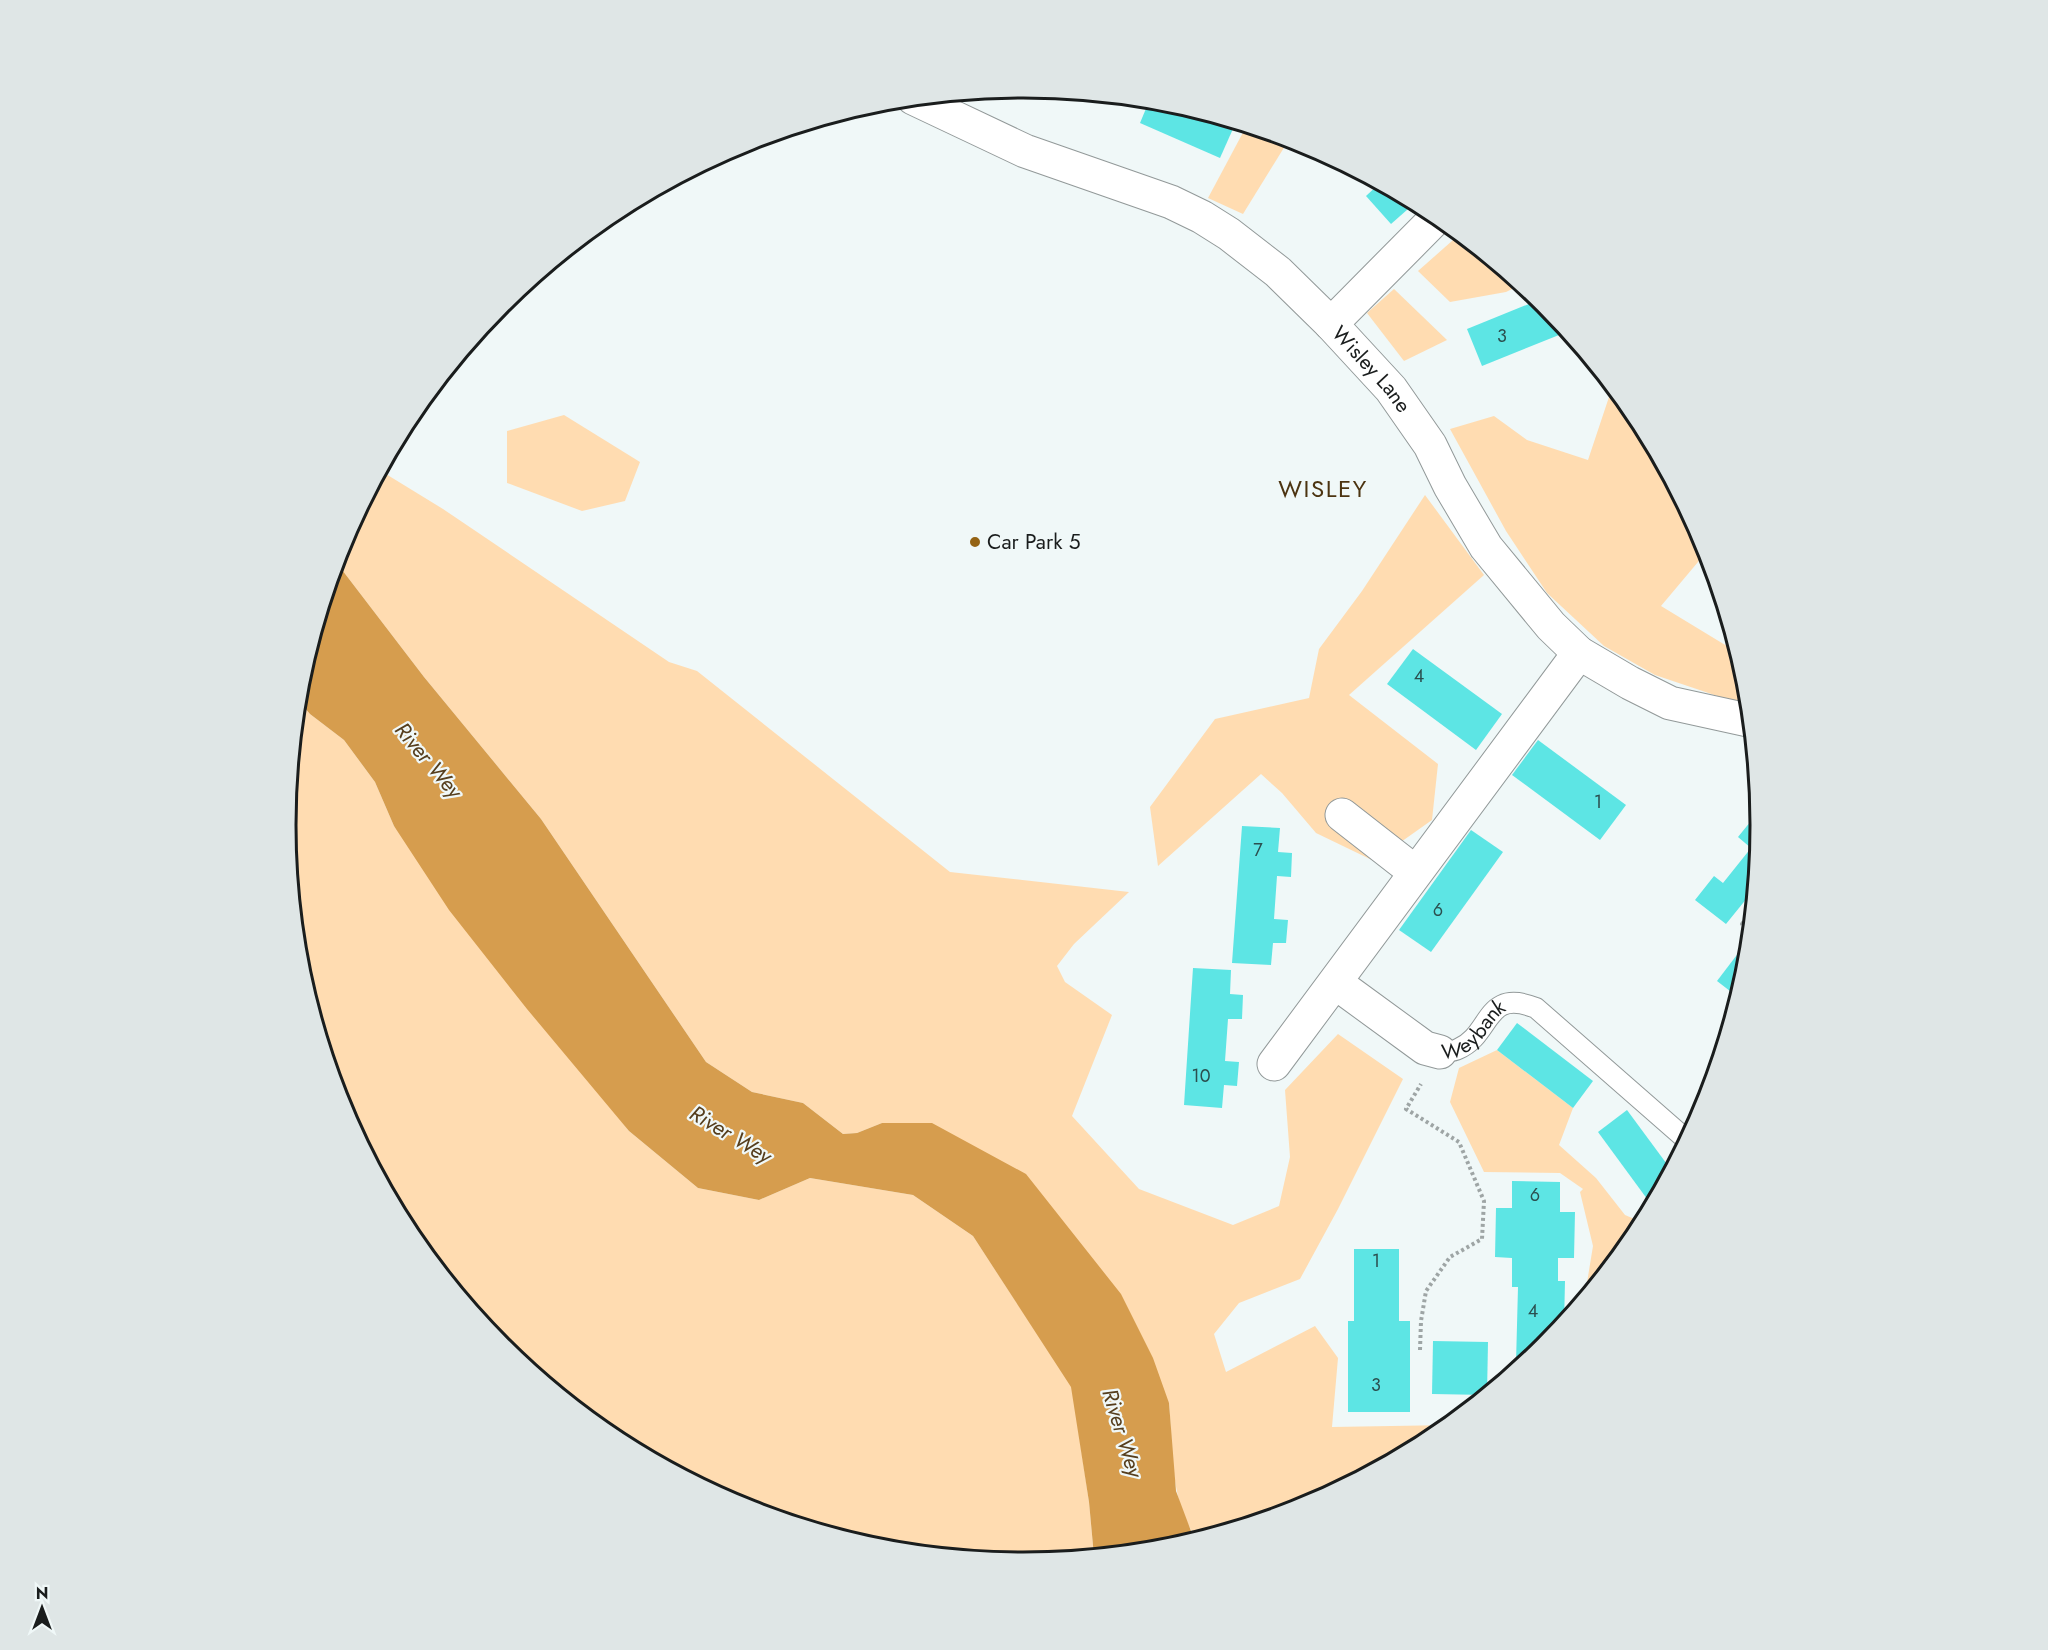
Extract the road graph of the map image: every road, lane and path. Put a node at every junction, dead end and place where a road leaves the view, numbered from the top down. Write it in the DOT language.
graph roads {
  1 [pos="926,104"];
  2 [pos="1432,223"];
  3 [pos="1331,324"];
  4 [pos="1579,653"];
  5 [pos="1743,719"];
  6 [pos="1342,815"];
  7 [pos="1415,872"];
  8 [pos="1336,983"];
  9 [pos="1440,1052"];
  10 [pos="1274,1064"];
  11 [pos="1681,1135"];
  12 [pos="1420,1350"];
  1 -- 3 [label="street, Wisley Lane"];
  2 -- 3 [label="street"];
  3 -- 4 [label="street, Wisley Lane"];
  4 -- 5 [label="street, Wisley Lane"];
  4 -- 7 [label="street"];
  6 -- 7 [label="street"];
  7 -- 8 [label="street"];
  8 -- 9 [label="street, Weybank"];
  8 -- 10 [label="street"];
  9 -- 11 [label="lane, Weybank"];
  9 -- 12 [label="path"];
}
